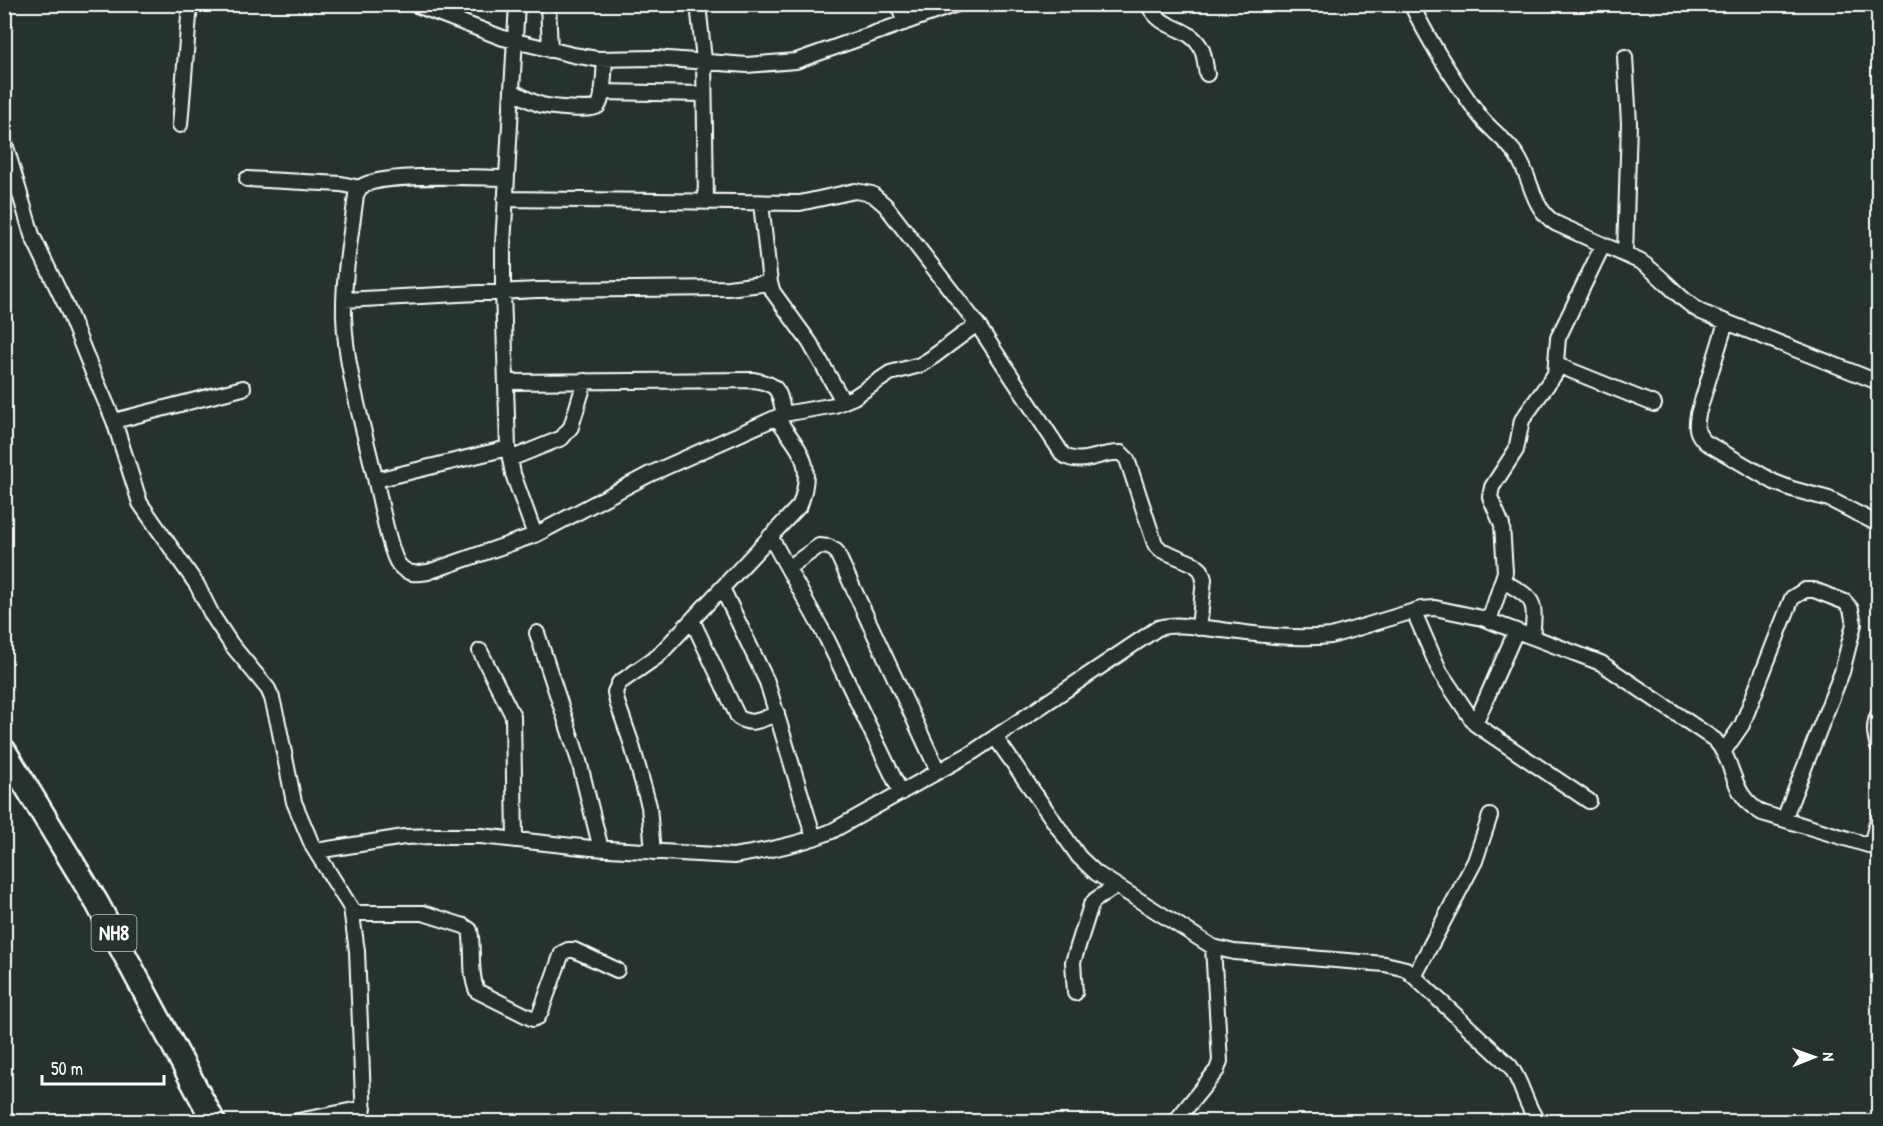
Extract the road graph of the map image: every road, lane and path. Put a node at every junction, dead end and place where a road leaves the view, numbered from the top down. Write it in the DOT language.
graph roads {
  1 [pos="190,4"];
  2 [pos="414,4"];
  3 [pos="518,4"];
  4 [pos="548,4"];
  5 [pos="698,4"];
  6 [pos="899,4"];
  7 [pos="957,4"];
  8 [pos="1148,4"];
  9 [pos="1411,4"];
  10 [pos="904,22"];
  11 [pos="515,41"];
  12 [pos="550,50"];
  13 [pos="1625,57"];
  14 [pos="605,59"];
  15 [pos="704,60"];
  16 [pos="1207,74"];
  17 [pos="512,91"];
  18 [pos="602,92"];
  19 [pos="704,94"];
  20 [pos="180,125"];
  21 [pos="4,140"];
  22 [pos="506,178"];
  23 [pos="247,179"];
  24 [pos="360,188"];
  25 [pos="505,199"];
  26 [pos="706,202"];
  27 [pos="761,203"];
  28 [pos="1603,245"];
  29 [pos="1625,254"];
  30 [pos="770,283"];
  31 [pos="502,291"];
  32 [pos="344,300"];
  33 [pos="1726,322"];
  34 [pos="977,324"];
  35 [pos="1557,365"];
  36 [pos="585,381"];
  37 [pos="506,382"];
  38 [pos="1878,382"];
  39 [pos="243,388"];
  40 [pos="843,401"];
  41 [pos="1654,404"];
  42 [pos="780,416"];
  43 [pos="114,421"];
  44 [pos="509,453"];
  45 [pos="376,480"];
  46 [pos="1878,524"];
  47 [pos="535,535"];
  48 [pos="770,536"];
  49 [pos="788,568"];
  50 [pos="1503,581"];
  51 [pos="722,588"];
  52 [pos="1414,612"];
  53 [pos="692,620"];
  54 [pos="1489,621"];
  55 [pos="1199,628"];
  56 [pos="1515,631"];
  57 [pos="537,633"];
  58 [pos="1532,637"];
  59 [pos="480,651"];
  60 [pos="777,713"];
  61 [pos="1878,715"];
  62 [pos="1475,724"];
  63 [pos="995,737"];
  64 [pos="1878,747"];
  65 [pos="4,750"];
  66 [pos="1724,751"];
  67 [pos="939,771"];
  68 [pos="901,793"];
  69 [pos="1589,801"];
  70 [pos="1490,816"];
  71 [pos="1878,818"];
  72 [pos="1784,819"];
  73 [pos="814,838"];
  74 [pos="515,840"];
  75 [pos="1875,847"];
  76 [pos="601,849"];
  77 [pos="316,851"];
  78 [pos="653,852"];
  79 [pos="1116,886"];
  80 [pos="352,913"];
  81 [pos="1213,947"];
  82 [pos="617,970"];
  83 [pos="1414,975"];
  84 [pos="1074,993"];
  85 [pos="364,1115"];
  86 [pos="1535,1117"];
  87 [pos="214,1122"];
  88 [pos="293,1122"];
  89 [pos="1175,1122"];
  90 [pos="1520,1122"];
  1 -- 20 [label="street"];
  2 -- 11 [label="street"];
  3 -- 11 [label="street"];
  4 -- 12 [label="street"];
  5 -- 15 [label="street"];
  6 -- 10 [label="street"];
  7 -- 10 [label="street"];
  8 -- 16 [label="street"];
  9 -- 28 [label="street"];
  10 -- 15 [label="street"];
  11 -- 12 [label="street"];
  11 -- 17 [label="street"];
  12 -- 14 [label="street"];
  13 -- 29 [label="street"];
  14 -- 15 [label="street"];
  14 -- 18 [label="street"];
  15 -- 19 [label="street"];
  17 -- 18 [label="street"];
  17 -- 22 [label="street"];
  18 -- 19 [label="street"];
  19 -- 26 [label="street"];
  21 -- 43 [label="street"];
  22 -- 24 [label="street"];
  22 -- 25 [label="street"];
  23 -- 24 [label="street"];
  24 -- 32 [label="street"];
  25 -- 26 [label="street"];
  25 -- 31 [label="street"];
  26 -- 27 [label="street"];
  27 -- 30 [label="street"];
  27 -- 34 [label="street"];
  28 -- 29 [label="street"];
  28 -- 35 [label="street"];
  29 -- 33 [label="street"];
  30 -- 31 [label="street"];
  30 -- 40 [label="street"];
  31 -- 32 [label="street"];
  31 -- 37 [label="street"];
  32 -- 45 [label="street"];
  33 -- 38 [label="street"];
  33 -- 46 [label="street"];
  34 -- 40 [label="street"];
  34 -- 55 [label="street"];
  35 -- 41 [label="street"];
  35 -- 50 [label="street"];
  36 -- 37 [label="street"];
  36 -- 42 [label="street"];
  36 -- 44 [label="street"];
  37 -- 44 [label="street"];
  39 -- 43 [label="street"];
  40 -- 42 [label="street"];
  42 -- 47 [label="street"];
  42 -- 48 [label="street"];
  43 -- 77 [label="street"];
  44 -- 45 [label="street"];
  44 -- 47 [label="street"];
  45 -- 47 [label="street"];
  48 -- 49 [label="street"];
  48 -- 51 [label="street"];
  49 -- 67 [label="street"];
  49 -- 68 [label="street"];
  50 -- 54 [label="street"];
  50 -- 58 [label="street"];
  51 -- 53 [label="street"];
  51 -- 60 [label="street"];
  52 -- 54 [label="street"];
  52 -- 55 [label="street"];
  52 -- 62 [label="street"];
  53 -- 60 [label="street"];
  53 -- 78 [label="street"];
  54 -- 56 [label="street"];
  55 -- 63 [label="street"];
  56 -- 58 [label="street"];
  56 -- 62 [label="street"];
  57 -- 76 [label="street"];
  58 -- 66 [label="street"];
  59 -- 74 [label="street"];
  60 -- 73 [label="street"];
  61 -- 64 [label="street"];
  62 -- 69 [label="street"];
  63 -- 67 [label="street"];
  63 -- 79 [label="street"];
  65 -- 87 [label="highway, NH8"];
  66 -- 72 [label="street"];
  66 -- 72 [label="street"];
  67 -- 68 [label="street"];
  68 -- 73 [label="street"];
  70 -- 83 [label="street"];
  71 -- 75 [label="street"];
  72 -- 75 [label="street"];
  73 -- 78 [label="street"];
  74 -- 76 [label="street"];
  74 -- 77 [label="street"];
  76 -- 78 [label="street"];
  77 -- 80 [label="street"];
  79 -- 81 [label="street"];
  79 -- 84 [label="street"];
  80 -- 82 [label="street"];
  80 -- 85 [label="street"];
  81 -- 83 [label="street"];
  81 -- 89 [label="street"];
  83 -- 86 [label="street"];
  85 -- 88 [label="street"];
  86 -- 90 [label="street"];
}
